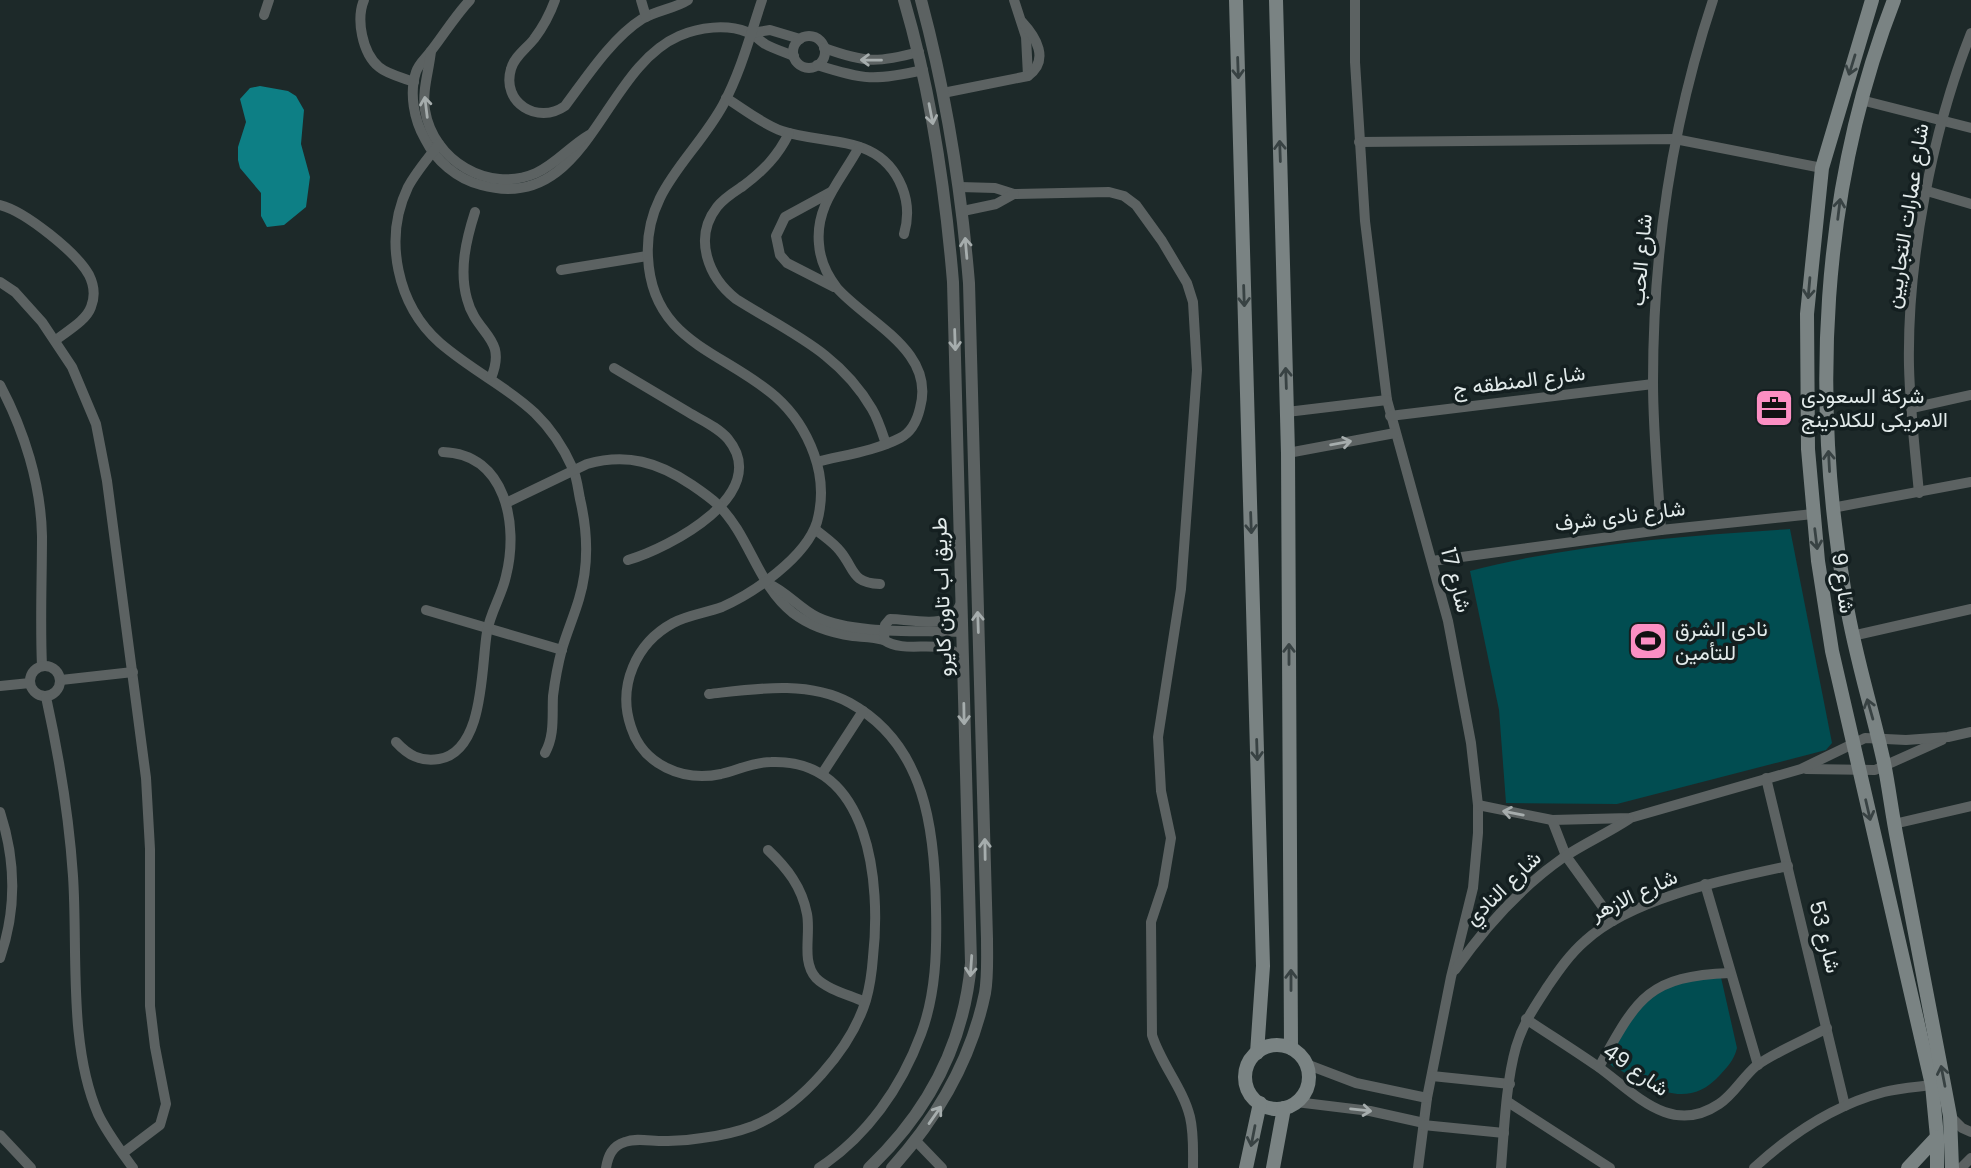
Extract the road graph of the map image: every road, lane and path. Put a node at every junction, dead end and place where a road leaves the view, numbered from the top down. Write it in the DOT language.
graph roads {
  1 [pos="269,0"];
  2 [pos="365,0"];
  3 [pos="470,0"];
  4 [pos="555,0"];
  5 [pos="641,0"];
  6 [pos="688,0"];
  7 [pos="762,0"];
  8 [pos="904,0"];
  9 [pos="921,0"];
  10 [pos="1014,0"];
  11 [pos="1236,0"];
  12 [pos="1276,0"];
  13 [pos="1355,0"];
  14 [pos="1713,0"];
  15 [pos="1872,0"];
  16 [pos="1894,0"];
  17 [pos="264,15"];
  18 [pos="646,17"];
  19 [pos="751,33"];
  20 [pos="1971,33"];
  21 [pos="800,39"];
  22 [pos="824,48"];
  23 [pos="431,51"];
  24 [pos="1968,51"];
  25 [pos="919,52"];
  26 [pos="794,56"];
  27 [pos="817,65"];
  28 [pos="923,70"];
  29 [pos="414,82"];
  30 [pos="943,93"];
  31 [pos="726,98"];
  32 [pos="1861,100"];
  33 [pos="1942,121"];
  34 [pos="1971,128"];
  35 [pos="789,133"];
  36 [pos="1675,139"];
  37 [pos="1359,142"];
  38 [pos="859,147"];
  39 [pos="436,148"];
  40 [pos="1822,168"];
  41 [pos="960,187"];
  42 [pos="1927,191"];
  43 [pos="831,192"];
  44 [pos="1014,194"];
  45 [pos="1971,204"];
  46 [pos="0,205"];
  47 [pos="963,211"];
  48 [pos="475,212"];
  49 [pos="904,234"];
  50 [pos="648,256"];
  51 [pos="561,270"];
  52 [pos="0,282"];
  53 [pos="838,289"];
  54 [pos="56,340"];
  55 [pos="614,368"];
  56 [pos="491,378"];
  57 [pos="1653,384"];
  58 [pos="0,385"];
  59 [pos="1971,394"];
  60 [pos="1387,400"];
  61 [pos="1912,408"];
  62 [pos="1287,412"];
  63 [pos="1390,416"];
  64 [pos="1395,433"];
  65 [pos="886,444"];
  66 [pos="443,452"];
  67 [pos="1288,453"];
  68 [pos="817,462"];
  69 [pos="573,470"];
  70 [pos="1971,482"];
  71 [pos="1919,494"];
  72 [pos="506,503"];
  73 [pos="720,504"];
  74 [pos="1832,508"];
  75 [pos="1813,514"];
  76 [pos="815,529"];
  77 [pos="1661,530"];
  78 [pos="628,560"];
  79 [pos="1432,561"];
  80 [pos="765,582"];
  81 [pos="880,583"];
  82 [pos="960,605"];
  83 [pos="1971,609"];
  84 [pos="426,610"];
  85 [pos="938,626"];
  86 [pos="487,628"];
  87 [pos="961,632"];
  88 [pos="885,634"];
  89 [pos="1852,636"];
  90 [pos="937,646"];
  91 [pos="562,650"];
  92 [pos="1832,651"];
  93 [pos="1856,656"];
  94 [pos="963,659"];
  95 [pos="42,666"];
  96 [pos="133,673"];
  97 [pos="61,680"];
  98 [pos="30,683"];
  99 [pos="0,686"];
  100 [pos="709,694"];
  101 [pos="46,697"];
  102 [pos="863,711"];
  103 [pos="1971,732"];
  104 [pos="1948,737"];
  105 [pos="1878,739"];
  106 [pos="396,742"];
  107 [pos="1853,743"];
  108 [pos="545,753"];
  109 [pos="965,757"];
  110 [pos="1884,765"];
  111 [pos="1801,769"];
  112 [pos="1858,770"];
  113 [pos="822,774"];
  114 [pos="1766,778"];
  115 [pos="1478,805"];
  116 [pos="1971,806"];
  117 [pos="0,813"];
  118 [pos="1630,818"];
  119 [pos="1552,820"];
  120 [pos="985,822"];
  121 [pos="1894,824"];
  122 [pos="768,850"];
  123 [pos="1566,856"];
  124 [pos="1788,866"];
  125 [pos="969,872"];
  126 [pos="1705,884"];
  127 [pos="1614,921"];
  128 [pos="987,939"];
  129 [pos="0,958"];
  130 [pos="1730,973"];
  131 [pos="1451,977"];
  132 [pos="865,1002"];
  133 [pos="1526,1019"];
  134 [pos="1827,1028"];
  135 [pos="1291,1048"];
  136 [pos="1257,1053"];
  137 [pos="1306,1064"];
  138 [pos="1758,1065"];
  139 [pos="1599,1067"];
  140 [pos="1432,1076"];
  141 [pos="1510,1084"];
  142 [pos="1932,1085"];
  143 [pos="1427,1098"];
  144 [pos="1508,1102"];
  145 [pos="1259,1103"];
  146 [pos="1290,1105"];
  147 [pos="1845,1106"];
  148 [pos="1950,1116"];
  149 [pos="1424,1124"];
  150 [pos="1971,1132"];
  151 [pos="1504,1133"];
  152 [pos="0,1135"];
  153 [pos="1937,1137"];
  154 [pos="916,1141"];
  155 [pos="123,1153"];
  156 [pos="1971,1158"];
  157 [pos="875,1166"];
  158 [pos="31,1168"];
  159 [pos="133,1168"];
  160 [pos="606,1168"];
  161 [pos="819,1168"];
  162 [pos="892,1168"];
  163 [pos="943,1168"];
  164 [pos="1193,1168"];
  165 [pos="1246,1168"];
  166 [pos="1273,1168"];
  167 [pos="1418,1168"];
  168 [pos="1501,1168"];
  169 [pos="1610,1168"];
  170 [pos="1754,1168"];
  171 [pos="1908,1168"];
  172 [pos="1937,1168"];
  173 [pos="1952,1168"];
  174 [pos="1961,1168"];
  1 -- 17 [label="street"];
  2 -- 29 [label="street"];
  3 -- 23 [label="street"];
  4 -- 18 [label="street"];
  5 -- 18 [label="street"];
  6 -- 18 [label="street"];
  7 -- 19 [label="street"];
  8 -- 25 [label="street, طريق اب تاون كايرو"];
  9 -- 30 [label="street, طريق اب تاون كايرو"];
  10 -- 30 [label="street"];
  11 -- 136 [label="main road, one-way"];
  62 -- 12 [label="main road, one-way"];
  13 -- 37 [label="street, شارع 17"];
  14 -- 36 [label="street, شارع الحب"];
  15 -- 40 [label="main road, شارع 9, one-way"];
  16 -- 32 [label="main road, شارع 9"];
  19 -- 21 [label="street"];
  19 -- 26 [label="street"];
  19 -- 31 [label="street"];
  19 -- 39 [label="street"];
  20 -- 24 [label="street, شارع عمارات التجاريين"];
  21 -- 22 [label="street"];
  21 -- 26 [label="street"];
  25 -- 22 [label="street, one-way"];
  22 -- 27 [label="street"];
  23 -- 29 [label="street"];
  39 -- 23 [label="street, one-way"];
  24 -- 33 [label="street, شارع عمارات التجاريين"];
  25 -- 28 [label="street, طريق اب تاون كايرو"];
  25 -- 30 [label="street"];
  26 -- 27 [label="street"];
  27 -- 28 [label="street"];
  28 -- 82 [label="street, طريق اب تاون كايرو, one-way"];
  29 -- 39 [label="street"];
  30 -- 41 [label="street, طريق اب تاون كايرو"];
  31 -- 35 [label="street"];
  31 -- 50 [label="street"];
  32 -- 33 [label="street"];
  74 -- 32 [label="main road, شارع 9, one-way"];
  33 -- 34 [label="street"];
  33 -- 42 [label="street, شارع عمارات التجاريين"];
  35 -- 38 [label="street"];
  35 -- 65 [label="street"];
  36 -- 37 [label="street"];
  36 -- 40 [label="street"];
  36 -- 57 [label="street, شارع الحب"];
  37 -- 60 [label="street, شارع 17"];
  38 -- 43 [label="street"];
  38 -- 49 [label="street"];
  39 -- 56 [label="street"];
  40 -- 75 [label="main road, شارع 9, one-way"];
  41 -- 44 [label="street"];
  41 -- 47 [label="street, طريق اب تاون كايرو"];
  42 -- 45 [label="street"];
  42 -- 61 [label="street, شارع عمارات التجاريين"];
  43 -- 53 [label="street"];
  43 -- 53 [label="street"];
  44 -- 47 [label="street"];
  44 -- 164 [label="street"];
  46 -- 54 [label="street"];
  120 -- 47 [label="street, طريق اب تاون كايرو, one-way"];
  48 -- 56 [label="street"];
  50 -- 51 [label="street"];
  50 -- 68 [label="street"];
  52 -- 54 [label="street"];
  53 -- 65 [label="street"];
  54 -- 96 [label="street"];
  55 -- 73 [label="street"];
  56 -- 69 [label="street"];
  57 -- 63 [label="street, شارع المنطقه ج"];
  57 -- 77 [label="street, شارع الحب"];
  58 -- 95 [label="street"];
  59 -- 61 [label="street"];
  60 -- 62 [label="street"];
  60 -- 63 [label="street, شارع 17"];
  61 -- 71 [label="street, شارع عمارات التجاريين"];
  62 -- 67 [label="main road"];
  63 -- 64 [label="street, شارع 17"];
  67 -- 64 [label="street, one-way"];
  64 -- 79 [label="street, شارع 17"];
  65 -- 68 [label="street"];
  66 -- 72 [label="street"];
  135 -- 67 [label="main road, one-way"];
  68 -- 76 [label="street"];
  69 -- 72 [label="street"];
  69 -- 73 [label="street"];
  69 -- 91 [label="street"];
  70 -- 71 [label="street"];
  71 -- 74 [label="street"];
  72 -- 86 [label="street"];
  73 -- 78 [label="street"];
  73 -- 80 [label="street"];
  74 -- 89 [label="main road, شارع 9"];
  75 -- 77 [label="street, شارع نادى شرف"];
  75 -- 92 [label="main road, شارع 9, one-way"];
  76 -- 80 [label="street"];
  76 -- 81 [label="street"];
  77 -- 79 [label="street, شارع نادى شرف"];
  79 -- 115 [label="street, شارع 17"];
  80 -- 88 [label="street"];
  80 -- 113 [label="street"];
  82 -- 85 [label="street"];
  82 -- 87 [label="street, طريق اب تاون كايرو"];
  83 -- 89 [label="street"];
  84 -- 86 [label="street"];
  85 -- 87 [label="street"];
  85 -- 88 [label="street"];
  85 -- 90 [label="street"];
  86 -- 91 [label="street"];
  86 -- 106 [label="street"];
  87 -- 94 [label="street, طريق اب تاون كايرو"];
  88 -- 90 [label="street"];
  89 -- 93 [label="main road, شارع 9"];
  90 -- 94 [label="street"];
  91 -- 108 [label="street"];
  92 -- 93 [label="main road"];
  92 -- 107 [label="main road, شارع 9"];
  105 -- 93 [label="main road, شارع 9, one-way"];
  94 -- 109 [label="street, طريق اب تاون كايرو, one-way"];
  95 -- 97 [label="street"];
  95 -- 98 [label="street"];
  96 -- 97 [label="street"];
  96 -- 155 [label="street"];
  97 -- 101 [label="street"];
  98 -- 99 [label="street"];
  98 -- 101 [label="street"];
  100 -- 102 [label="street"];
  101 -- 155 [label="street"];
  102 -- 113 [label="street"];
  102 -- 161 [label="street"];
  103 -- 104 [label="street"];
  104 -- 105 [label="street, شارع النادي"];
  104 -- 110 [label="street, شارع النادي"];
  105 -- 107 [label="street, شارع النادي"];
  105 -- 110 [label="main road, شارع 9"];
  107 -- 111 [label="street, شارع النادي"];
  107 -- 112 [label="main road, شارع 9"];
  109 -- 120 [label="street"];
  109 -- 125 [label="street, طريق اب تاون كايرو"];
  110 -- 112 [label="street, شارع النادي"];
  110 -- 121 [label="main road, شارع 9"];
  111 -- 112 [label="street, شارع النادي"];
  111 -- 114 [label="street, شارع النادي"];
  112 -- 142 [label="main road, شارع 9, one-way"];
  113 -- 132 [label="street"];
  114 -- 118 [label="street, شارع النادي"];
  114 -- 124 [label="street, شارع 53"];
  119 -- 115 [label="street, شارع النادي, one-way"];
  115 -- 131 [label="street, شارع 17"];
  116 -- 121 [label="street"];
  117 -- 129 [label="street"];
  118 -- 119 [label="street, شارع النادي"];
  118 -- 123 [label="street, شارع النادي"];
  119 -- 123 [label="street"];
  128 -- 120 [label="street, طريق اب تاون كايرو, one-way"];
  148 -- 121 [label="main road, شارع 9, one-way"];
  122 -- 132 [label="street"];
  123 -- 127 [label="street"];
  123 -- 131 [label="street, شارع النادي"];
  124 -- 126 [label="street, شارع الازهر"];
  124 -- 134 [label="street, شارع 53"];
  125 -- 128 [label="street"];
  125 -- 157 [label="street, طريق اب تاون كايرو, one-way"];
  126 -- 127 [label="street, شارع الازهر"];
  126 -- 130 [label="street"];
  127 -- 133 [label="street, شارع الازهر"];
  154 -- 128 [label="street, طريق اب تاون كايرو, one-way"];
  130 -- 138 [label="street"];
  130 -- 139 [label="street"];
  131 -- 140 [label="street, شارع 17"];
  132 -- 160 [label="street"];
  133 -- 139 [label="street, شارع 49"];
  133 -- 141 [label="street, شارع الازهر"];
  134 -- 138 [label="street, شارع 49"];
  134 -- 147 [label="street, شارع 53"];
  135 -- 136 [label="main road"];
  135 -- 137 [label="main road"];
  136 -- 145 [label="main road"];
  137 -- 143 [label="street"];
  137 -- 146 [label="main road"];
  138 -- 139 [label="street, شارع 49"];
  140 -- 141 [label="street"];
  140 -- 143 [label="street, شارع 17"];
  141 -- 144 [label="street, شارع الازهر"];
  142 -- 147 [label="street"];
  142 -- 153 [label="main road, شارع 9"];
  143 -- 149 [label="street, شارع 17"];
  144 -- 151 [label="street, شارع الازهر"];
  144 -- 169 [label="street"];
  145 -- 146 [label="main road"];
  145 -- 165 [label="main road, one-way"];
  146 -- 149 [label="street, one-way"];
  146 -- 166 [label="main road"];
  147 -- 170 [label="street"];
  148 -- 150 [label="street"];
  148 -- 173 [label="main road, شارع 9"];
  149 -- 151 [label="street"];
  149 -- 167 [label="street, شارع 17"];
  151 -- 168 [label="street, شارع الازهر"];
  152 -- 158 [label="street"];
  153 -- 171 [label="main road"];
  153 -- 172 [label="main road, شارع 9"];
  154 -- 162 [label="street, طريق اب تاون كايرو"];
  154 -- 163 [label="street"];
  155 -- 159 [label="street"];
  156 -- 174 [label="street"];
}
